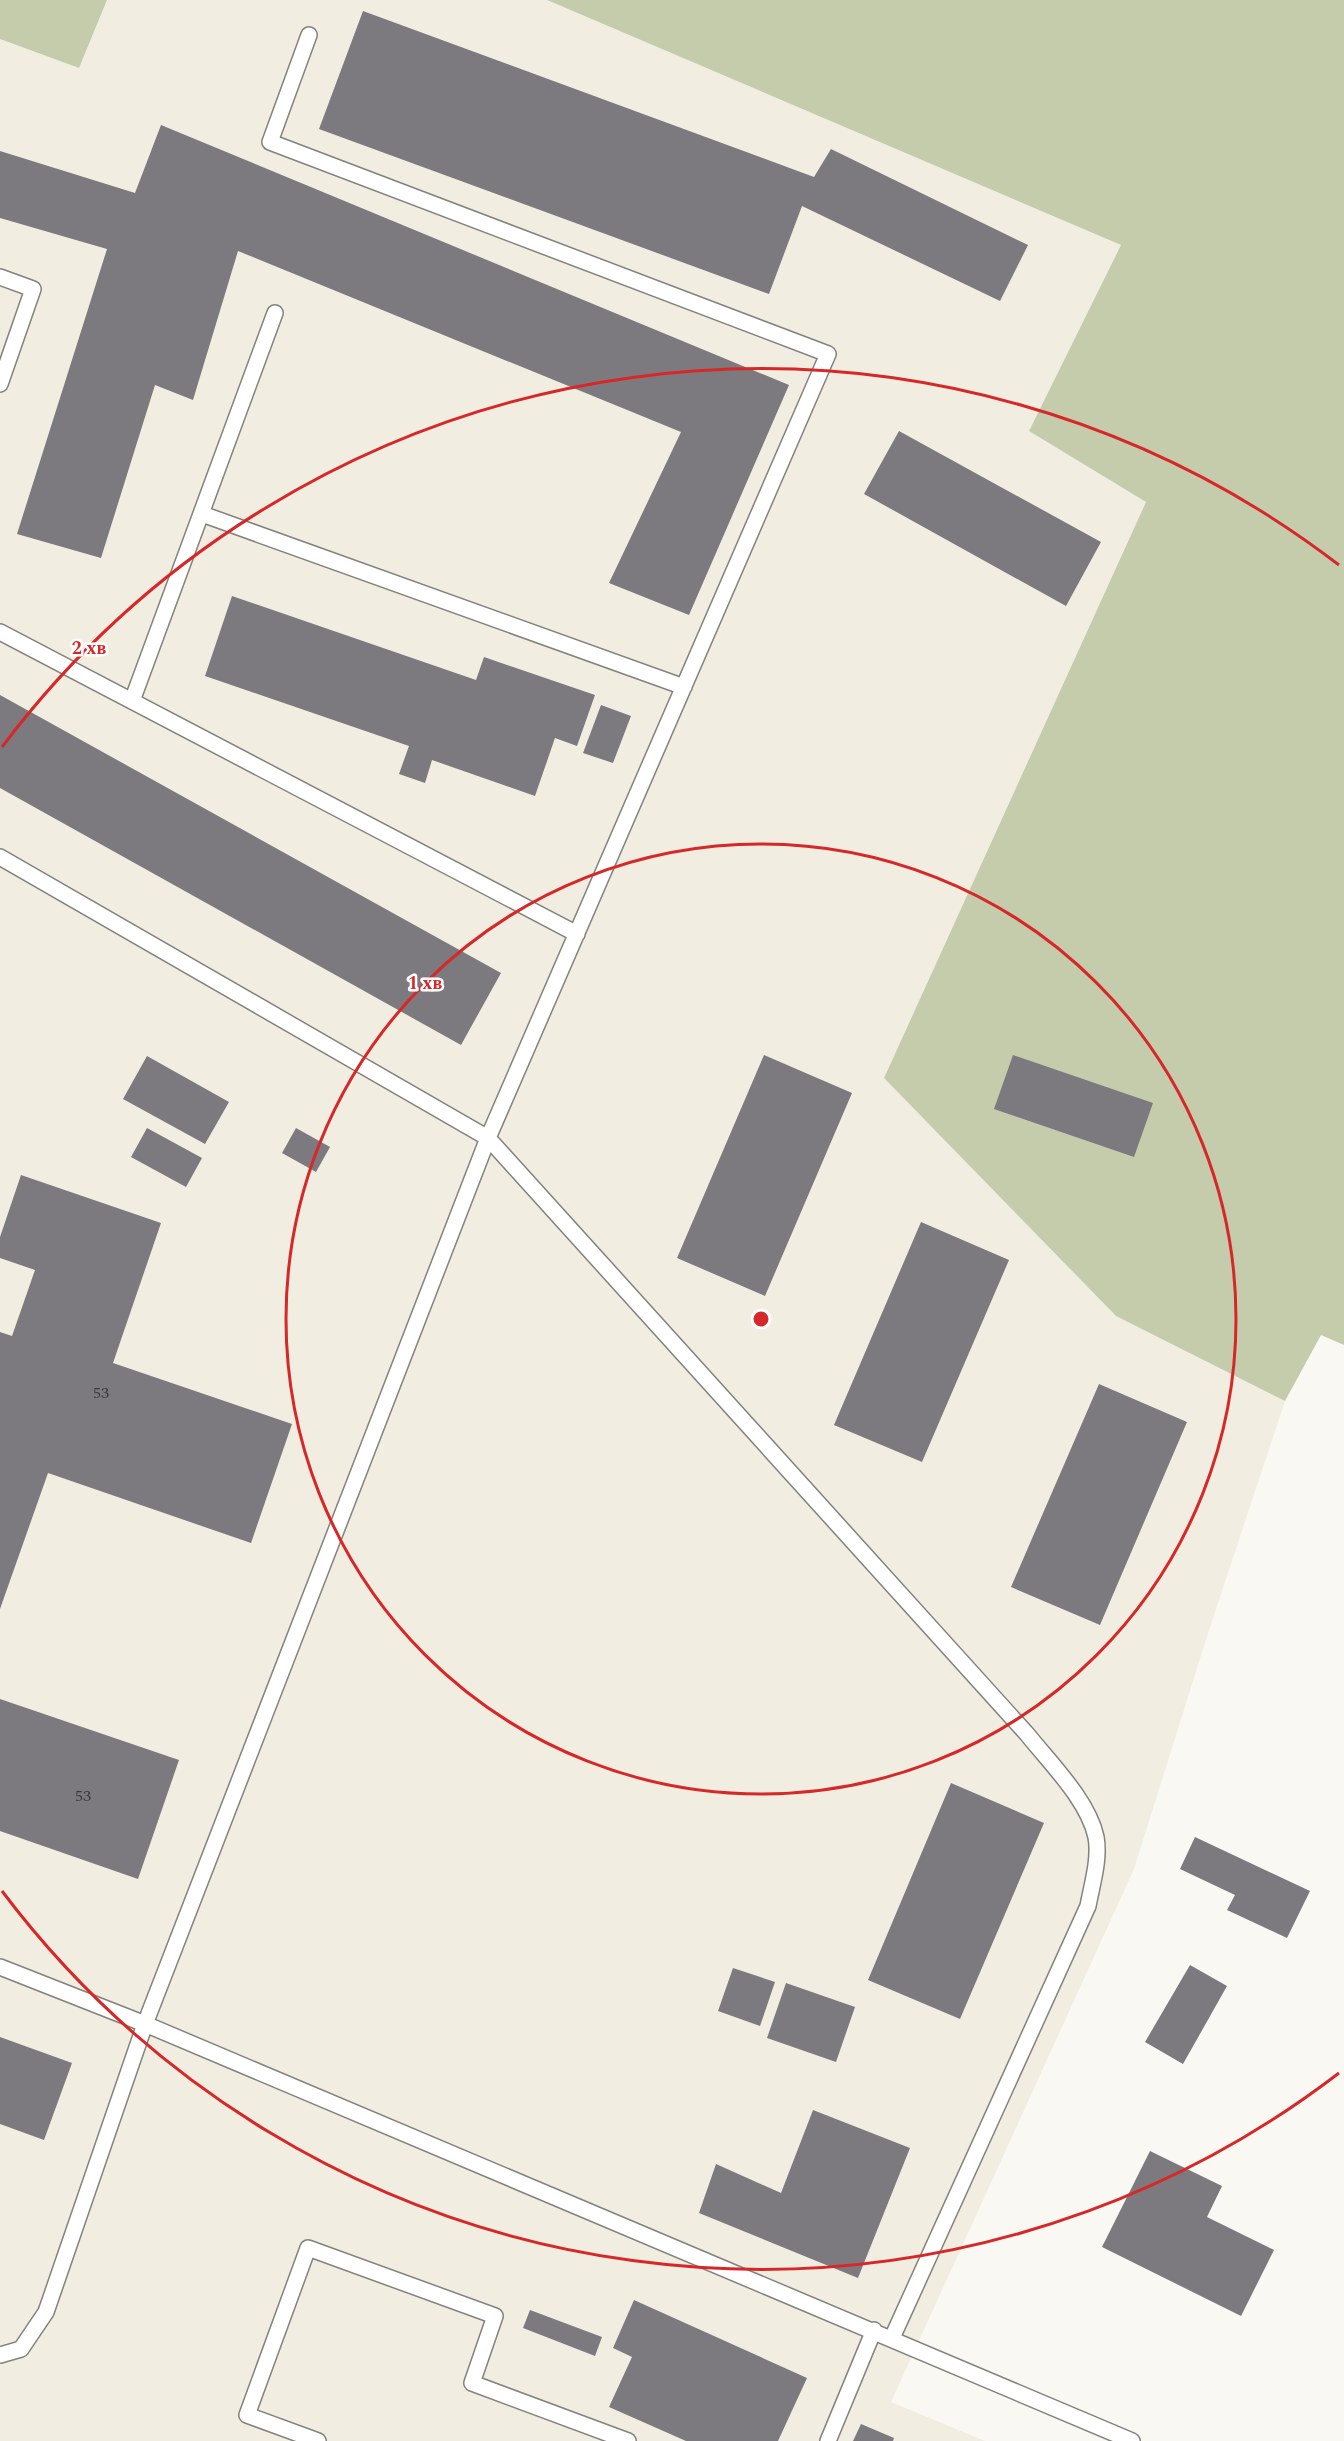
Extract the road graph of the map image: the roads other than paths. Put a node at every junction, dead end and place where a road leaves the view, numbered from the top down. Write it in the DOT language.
graph roads {
  1 [pos="309,35"];
  2 [pos="0,277"];
  3 [pos="275,313"];
  4 [pos="0,384"];
  5 [pos="202,514"];
  6 [pos="0,632"];
  7 [pos="684,687"];
  8 [pos="132,701"];
  9 [pos="0,857"];
  10 [pos="577,934"];
  11 [pos="488,1138"];
  12 [pos="0,1966"];
  13 [pos="145,2024"];
  14 [pos="874,2330"];
  15 [pos="892,2338"];
  16 [pos="0,2355"];
  17 [pos="318,2441"];
  18 [pos="628,2441"];
  19 [pos="828,2441"];
  20 [pos="1132,2441"];
  1 -- 7 [label="lane"];
  2 -- 4 [label="lane"];
  3 -- 5 [label="lane"];
  5 -- 7 [label="lane"];
  5 -- 8 [label="lane"];
  6 -- 8 [label="lane"];
  7 -- 10 [label="lane"];
  8 -- 10 [label="lane"];
  9 -- 11 [label="lane"];
  10 -- 11 [label="lane"];
  11 -- 13 [label="lane"];
  11 -- 15 [label="lane"];
  12 -- 13 [label="lane"];
  13 -- 14 [label="lane"];
  13 -- 16 [label="lane"];
  14 -- 15 [label="lane"];
  14 -- 19 [label="lane"];
  15 -- 20 [label="lane"];
  17 -- 18 [label="lane"];
}
